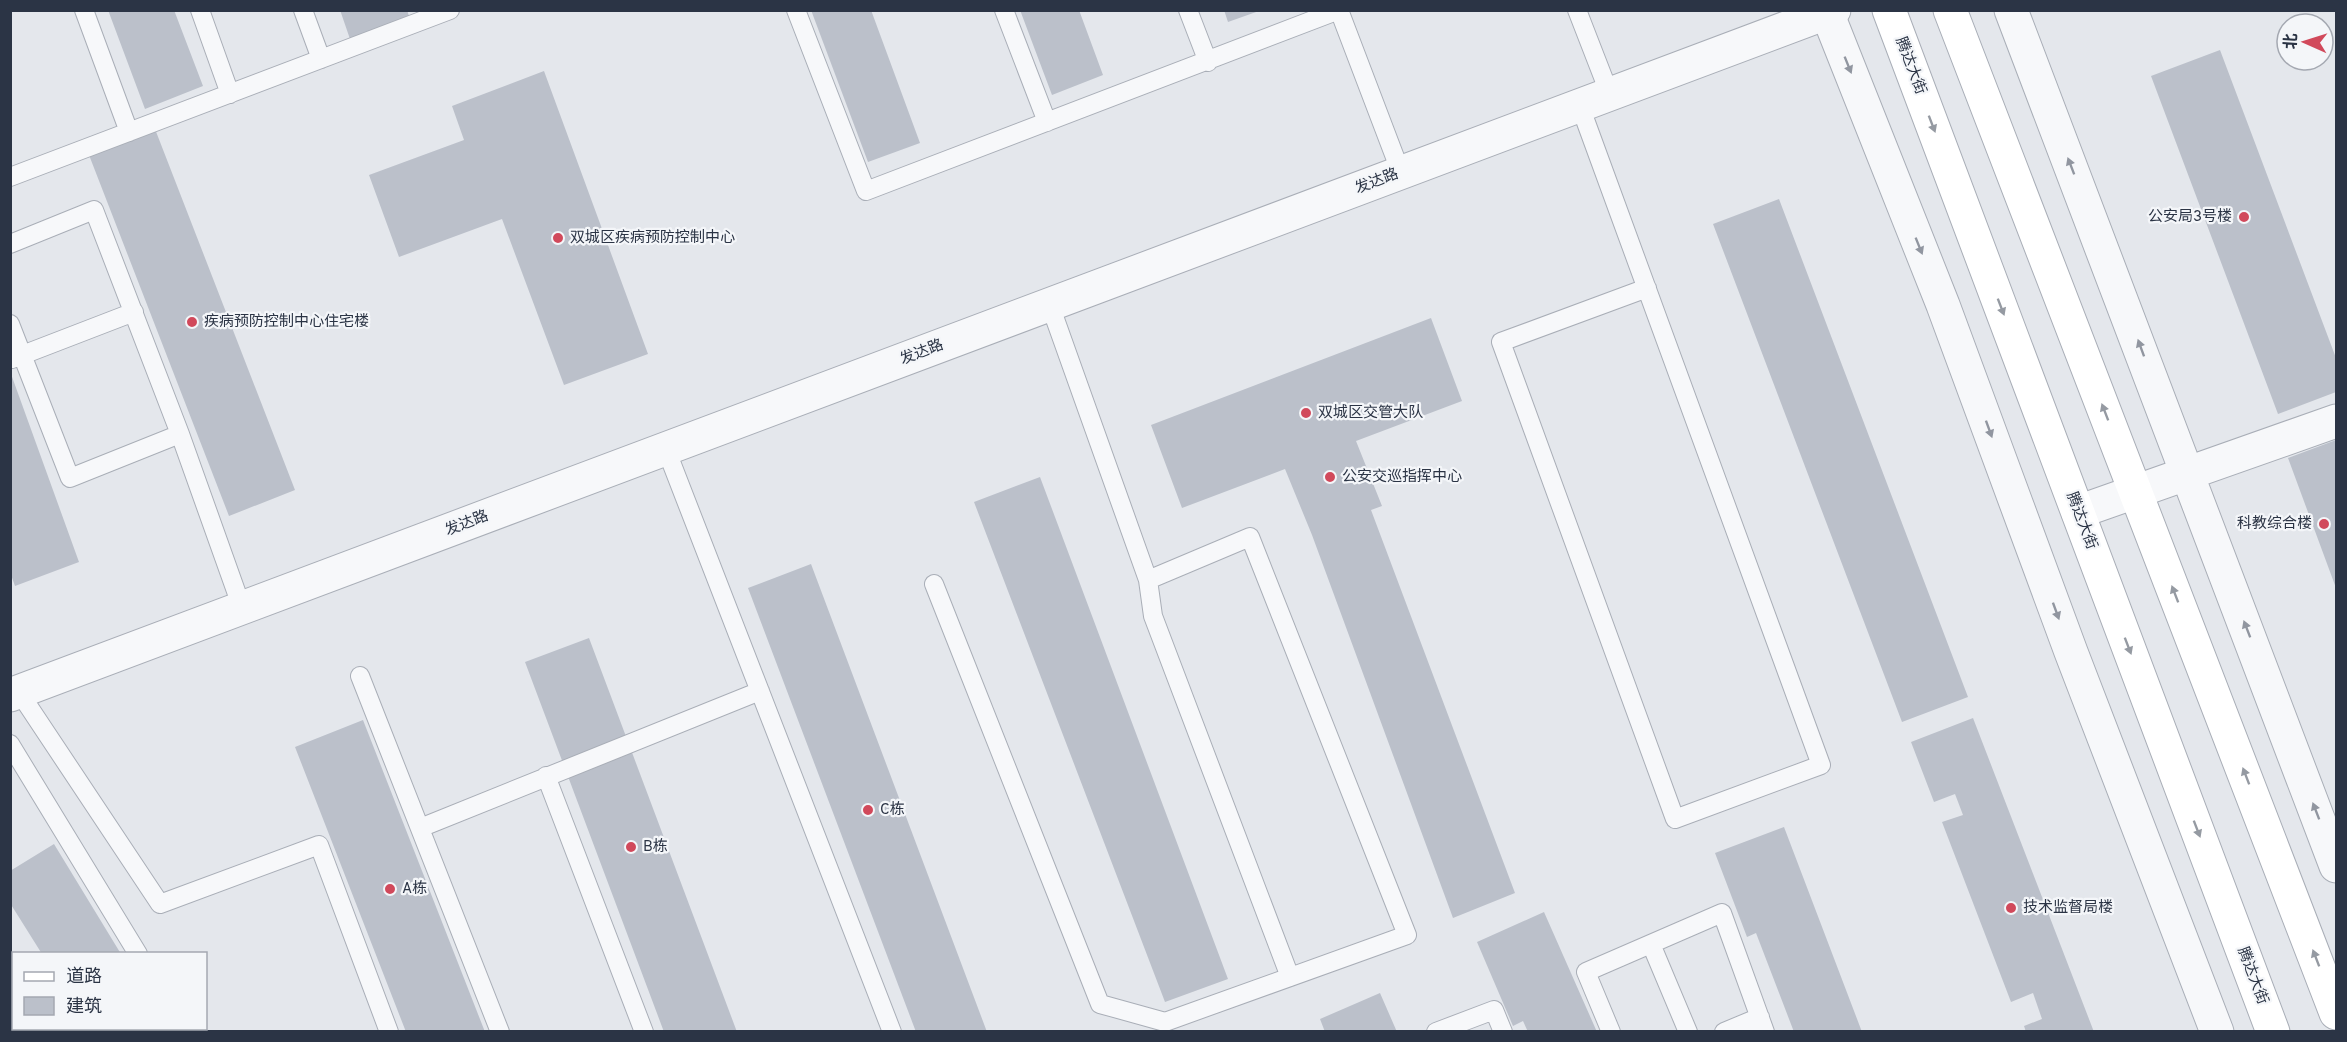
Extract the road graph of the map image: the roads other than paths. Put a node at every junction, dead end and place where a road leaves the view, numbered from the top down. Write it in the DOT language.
graph roads {
  1 [pos="84,10"];
  2 [pos="200,10"];
  3 [pos="303,10"];
  4 [pos="796,10"];
  5 [pos="1004,10"];
  6 [pos="1188,10"];
  7 [pos="1339,10"];
  8 [pos="1577,10"];
  9 [pos="1889,10"];
  10 [pos="1950,10"];
  11 [pos="2011,10"];
  12 [pos="1829,11"];
  13 [pos="438,12"];
  14 [pos="321,59"];
  15 [pos="1208,62"];
  16 [pos="230,94"];
  17 [pos="1595,101"];
  18 [pos="1047,122"];
  19 [pos="129,132"];
  20 [pos="12,170"];
  21 [pos="1401,173"];
  22 [pos="10,244"];
  23 [pos="1647,288"];
  24 [pos="1050,305"];
  25 [pos="134,312"];
  26 [pos="10,324"];
  27 [pos="16,357"];
  28 [pos="2337,422"];
  29 [pos="180,434"];
  30 [pos="666,449"];
  31 [pos="2187,474"];
  32 [pos="2136,493"];
  33 [pos="2078,512"];
  34 [pos="1149,580"];
  35 [pos="934,584"];
  36 [pos="242,608"];
  37 [pos="360,676"];
  38 [pos="760,691"];
  39 [pos="15,694"];
  40 [pos="10,744"];
  41 [pos="546,776"];
  42 [pos="420,828"];
  43 [pos="2337,866"];
  44 [pos="1651,944"];
  45 [pos="137,952"];
  46 [pos="1290,976"];
  47 [pos="2337,1013"];
  48 [pos="1763,1024"];
  49 [pos="388,1032"];
  50 [pos="500,1032"];
  51 [pos="644,1032"];
  52 [pos="892,1032"];
  53 [pos="1436,1032"];
  54 [pos="1503,1032"];
  55 [pos="1611,1032"];
  56 [pos="1688,1032"];
  57 [pos="1724,1032"];
  58 [pos="2217,1032"];
  59 [pos="2273,1032"];
  1 -- 19 [label="lane"];
  2 -- 16 [label="lane"];
  3 -- 14 [label="lane"];
  4 -- 18 [label="lane"];
  5 -- 18 [label="lane"];
  6 -- 15 [label="lane"];
  7 -- 15 [label="lane"];
  7 -- 21 [label="lane"];
  8 -- 17 [label="lane"];
  9 -- 33 [label="main road, 腾达大街, one-way"];
  32 -- 10 [label="main road, one-way"];
  31 -- 11 [label="street, one-way"];
  12 -- 17 [label="street, 发达路"];
  12 -- 58 [label="street, one-way"];
  13 -- 14 [label="lane"];
  14 -- 16 [label="lane"];
  15 -- 18 [label="lane"];
  16 -- 19 [label="lane"];
  17 -- 21 [label="street, 发达路"];
  17 -- 23 [label="lane"];
  19 -- 20 [label="lane"];
  21 -- 24 [label="street, 发达路"];
  22 -- 25 [label="lane"];
  23 -- 23 [label="lane"];
  24 -- 30 [label="street, 发达路"];
  24 -- 34 [label="lane"];
  25 -- 27 [label="lane"];
  25 -- 29 [label="lane"];
  26 -- 27 [label="lane"];
  27 -- 29 [label="lane"];
  28 -- 31 [label="street"];
  29 -- 36 [label="lane"];
  30 -- 36 [label="street, 发达路"];
  30 -- 38 [label="lane"];
  31 -- 32 [label="street"];
  43 -- 31 [label="street, one-way"];
  32 -- 33 [label="street"];
  47 -- 32 [label="main road, one-way"];
  33 -- 59 [label="main road, 腾达大街, one-way"];
  34 -- 46 [label="lane"];
  34 -- 46 [label="lane"];
  35 -- 46 [label="lane"];
  36 -- 39 [label="street, 发达路"];
  37 -- 42 [label="lane"];
  38 -- 41 [label="lane"];
  38 -- 52 [label="lane"];
  39 -- 49 [label="lane"];
  40 -- 45 [label="lane"];
  41 -- 42 [label="lane"];
  41 -- 51 [label="lane"];
  42 -- 50 [label="lane"];
  44 -- 48 [label="lane"];
  44 -- 55 [label="lane"];
  44 -- 56 [label="lane"];
  48 -- 57 [label="lane"];
  53 -- 54 [label="lane"];
}
